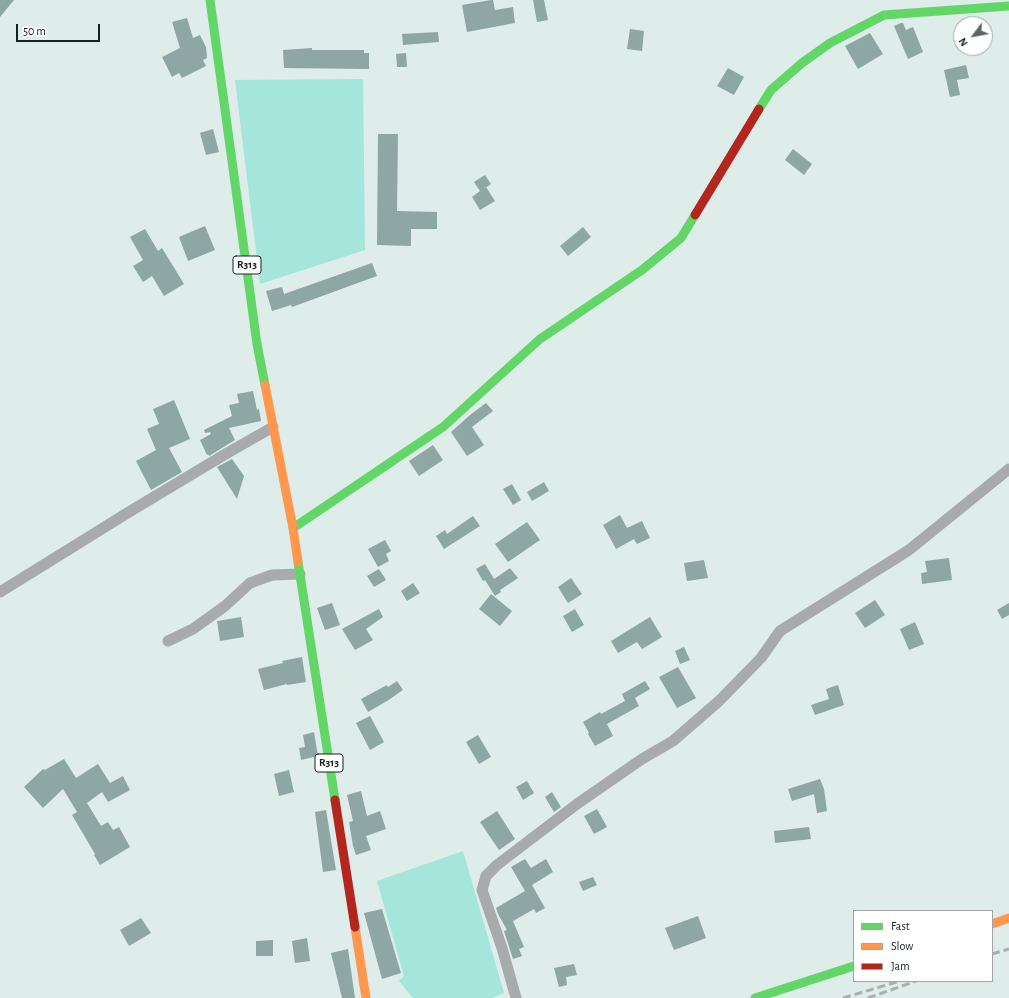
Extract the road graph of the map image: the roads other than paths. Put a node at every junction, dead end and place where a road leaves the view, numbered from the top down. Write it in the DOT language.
graph roads {
  1 [pos="210,0"];
  2 [pos="1009,6"];
  3 [pos="273,427"];
  4 [pos="1009,470"];
  5 [pos="293,528"];
  6 [pos="300,574"];
  7 [pos="0,592"];
  8 [pos="168,641"];
  9 [pos="1009,918"];
  10 [pos="993,924"];
  11 [pos="853,966"];
  12 [pos="366,998"];
  13 [pos="516,998"];
  14 [pos="755,998"];
  1 -- 3 [label="street, R313"];
  2 -- 5 [label="street"];
  3 -- 5 [label="street, R313"];
  3 -- 7 [label="street"];
  4 -- 13 [label="street"];
  5 -- 6 [label="street, R313"];
  6 -- 8 [label="street"];
  6 -- 12 [label="street, R313"];
  9 -- 10 [label="street"];
  11 -- 14 [label="street"];
}
